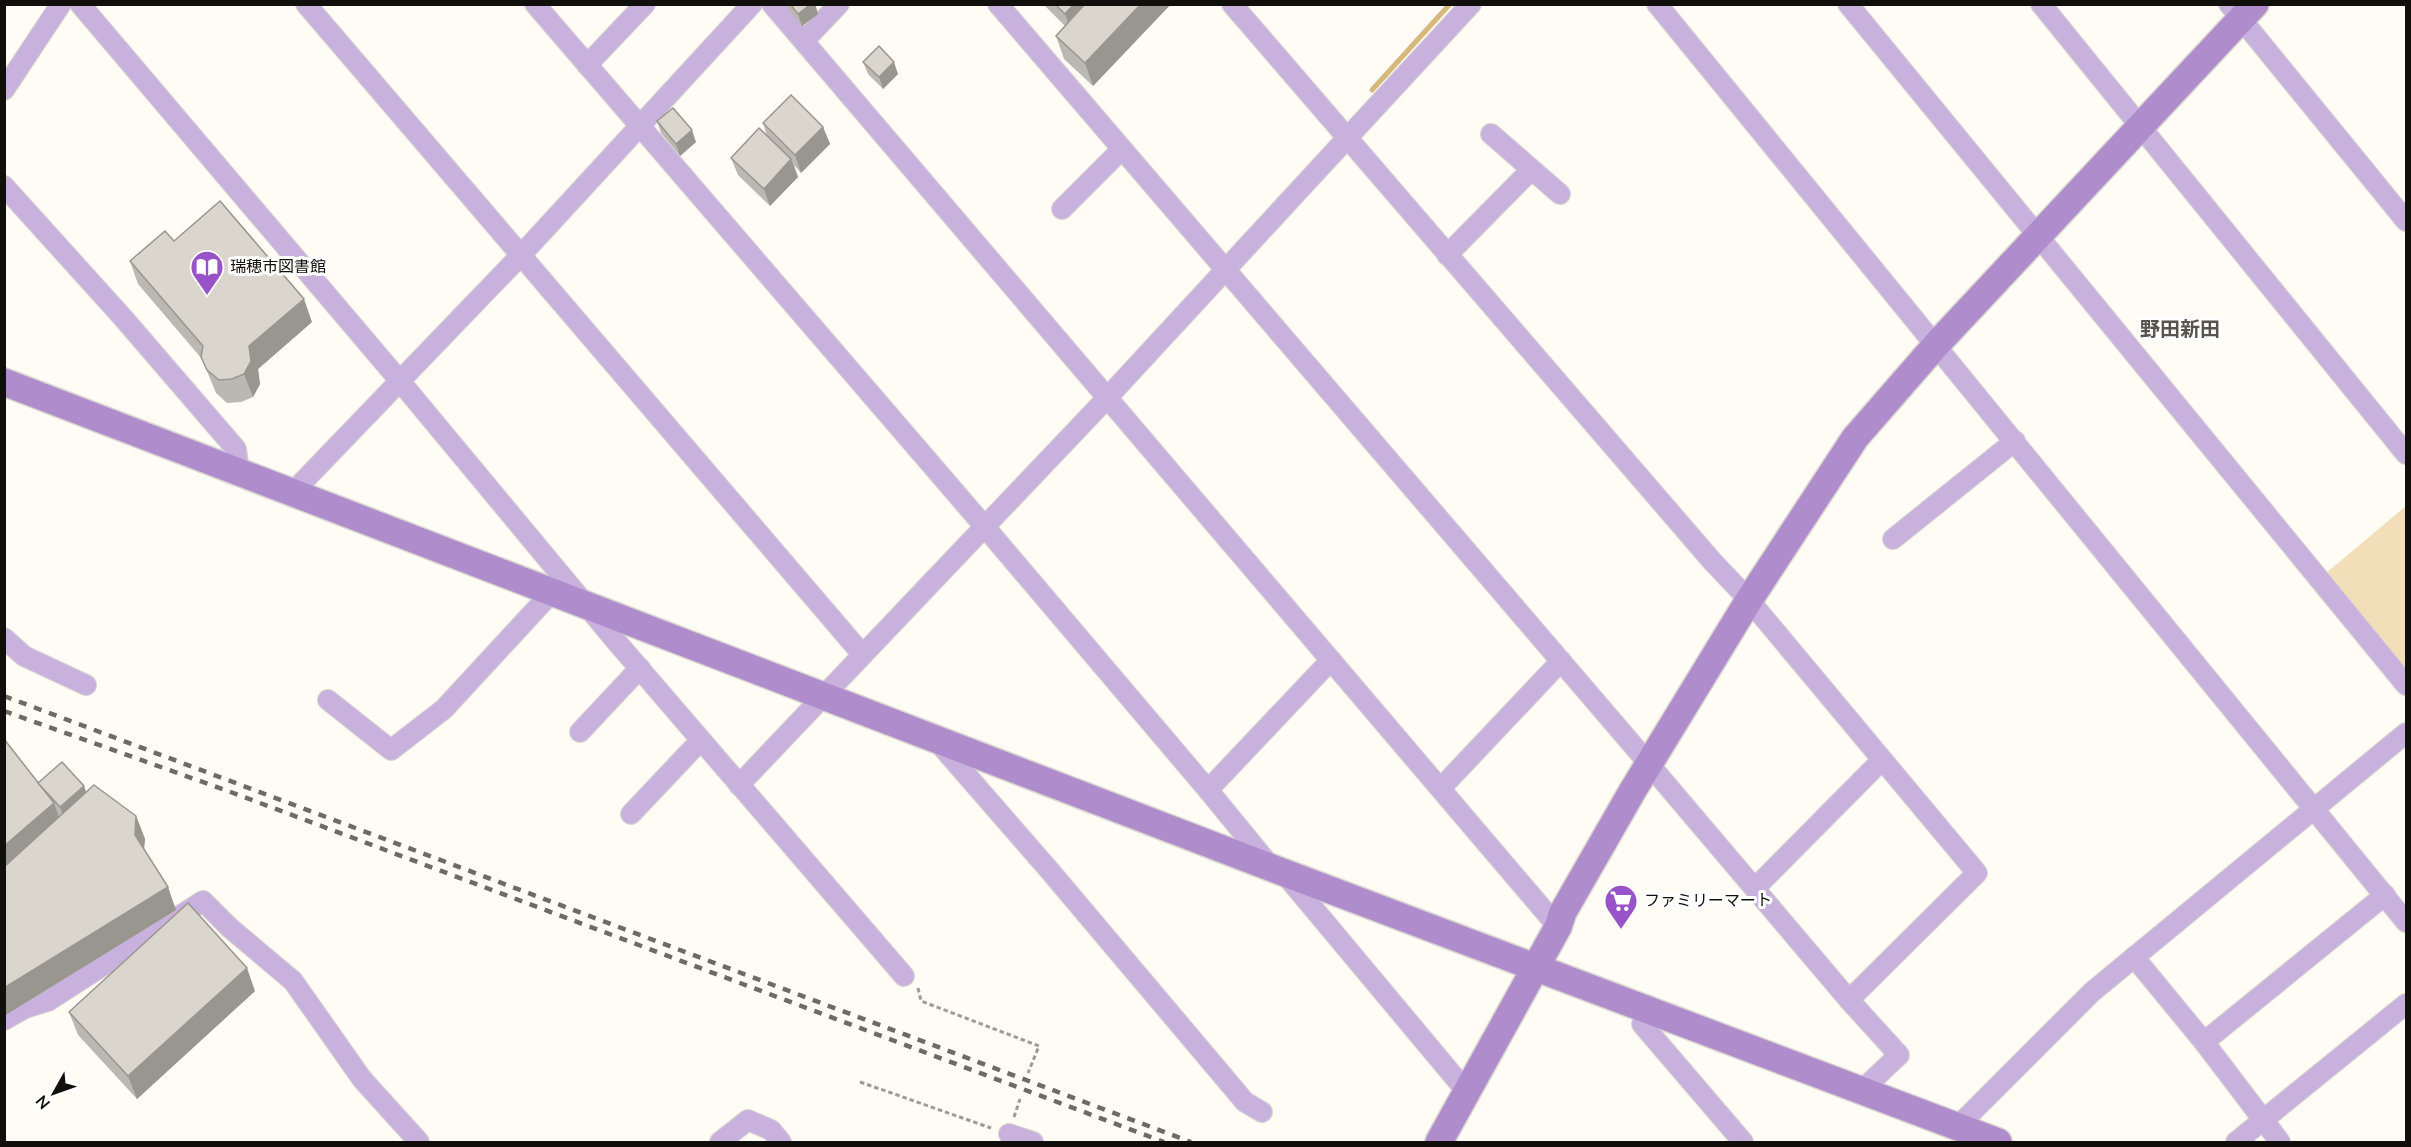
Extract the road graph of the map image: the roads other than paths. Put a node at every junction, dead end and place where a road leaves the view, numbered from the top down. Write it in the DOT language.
graph roads {
  1 [pos="61,4"];
  2 [pos="80,4"];
  3 [pos="306,4"];
  4 [pos="535,4"];
  5 [pos="645,4"];
  6 [pos="753,4"];
  7 [pos="772,4"];
  8 [pos="839,4"];
  9 [pos="999,4"];
  10 [pos="1232,4"];
  11 [pos="1471,4"];
  12 [pos="1657,4"];
  13 [pos="1848,4"];
  14 [pos="2041,4"];
  15 [pos="2242,9"];
  16 [pos="804,41"];
  17 [pos="587,65"];
  18 [pos="4,90"];
  19 [pos="640,126"];
  20 [pos="2141,128"];
  21 [pos="1491,134"];
  22 [pos="1348,140"];
  23 [pos="1122,149"];
  24 [pos="1531,171"];
  25 [pos="4,186"];
  26 [pos="1560,194"];
  27 [pos="1062,209"];
  28 [pos="2406,220"];
  29 [pos="2038,237"];
  30 [pos="522,254"];
  31 [pos="1447,255"];
  32 [pos="1225,269"];
  33 [pos="1936,345"];
  34 [pos="399,380"];
  35 [pos="4,382"];
  36 [pos="1107,398"];
  37 [pos="2015,441"];
  38 [pos="2406,454"];
  39 [pos="239,471"];
  40 [pos="294,491"];
  41 [pos="985,527"];
  42 [pos="1893,539"];
  43 [pos="553,591"];
  44 [pos="1749,600"];
  45 [pos="586,603"];
  46 [pos="4,638"];
  47 [pos="862,654"];
  48 [pos="1331,660"];
  49 [pos="1562,661"];
  50 [pos="640,668"];
  51 [pos="86,685"];
  52 [pos="2406,685"];
  53 [pos="823,697"];
  54 [pos="328,700"];
  55 [pos="580,732"];
  56 [pos="2406,733"];
  57 [pos="934,739"];
  58 [pos="701,740"];
  59 [pos="1881,760"];
  60 [pos="1649,764"];
  61 [pos="739,785"];
  62 [pos="1441,789"];
  63 [pos="1208,790"];
  64 [pos="2314,808"];
  65 [pos="631,814"];
  66 [pos="1276,869"];
  67 [pos="1755,888"];
  68 [pos="2385,895"];
  69 [pos="2406,922"];
  70 [pos="1558,927"];
  71 [pos="2134,957"];
  72 [pos="1536,967"];
  73 [pos="904,976"];
  74 [pos="1849,1000"];
  75 [pos="2406,1004"];
  76 [pos="4,1020"];
  77 [pos="1642,1024"];
  78 [pos="2204,1042"];
  79 [pos="1466,1091"];
  80 [pos="1861,1091"];
  81 [pos="1262,1112"];
  82 [pos="2264,1120"];
  83 [pos="1958,1126"];
  84 [pos="1009,1134"];
  85 [pos="419,1143"];
  86 [pos="720,1143"];
  87 [pos="781,1143"];
  88 [pos="1033,1143"];
  89 [pos="1439,1143"];
  90 [pos="1743,1143"];
  91 [pos="1998,1143"];
  92 [pos="2236,1143"];
  93 [pos="2280,1143"];
  1 -- 18 [label="street"];
  2 -- 34 [label="street"];
  3 -- 30 [label="street"];
  4 -- 17 [label="street"];
  5 -- 17 [label="street"];
  6 -- 19 [label="street"];
  7 -- 16 [label="street"];
  8 -- 16 [label="street"];
  9 -- 23 [label="street"];
  10 -- 22 [label="street"];
  11 -- 22 [label="street"];
  12 -- 33 [label="street"];
  13 -- 29 [label="street"];
  14 -- 20 [label="street"];
  15 -- 20 [label="street"];
  15 -- 28 [label="street"];
  16 -- 36 [label="street"];
  17 -- 19 [label="street"];
  19 -- 30 [label="street"];
  19 -- 41 [label="street"];
  20 -- 29 [label="street"];
  20 -- 38 [label="street"];
  21 -- 24 [label="street"];
  22 -- 31 [label="street"];
  22 -- 32 [label="street"];
  23 -- 27 [label="street"];
  23 -- 32 [label="street"];
  24 -- 26 [label="street"];
  24 -- 31 [label="street"];
  25 -- 39 [label="street"];
  29 -- 33 [label="street"];
  29 -- 52 [label="street"];
  30 -- 34 [label="street"];
  30 -- 47 [label="street"];
  31 -- 44 [label="street"];
  32 -- 36 [label="street"];
  32 -- 49 [label="street"];
  33 -- 37 [label="street"];
  33 -- 44 [label="street"];
  34 -- 40 [label="street"];
  34 -- 45 [label="street"];
  35 -- 39 [label="street"];
  36 -- 41 [label="street"];
  36 -- 48 [label="street"];
  37 -- 42 [label="street"];
  37 -- 64 [label="street"];
  39 -- 40 [label="street"];
  40 -- 43 [label="street"];
  41 -- 47 [label="street"];
  41 -- 63 [label="street"];
  43 -- 45 [label="street"];
  43 -- 54 [label="street"];
  44 -- 59 [label="street"];
  44 -- 60 [label="street"];
  45 -- 50 [label="street"];
  45 -- 53 [label="street"];
  46 -- 51 [label="street"];
  47 -- 53 [label="street"];
  48 -- 62 [label="street"];
  48 -- 63 [label="street"];
  49 -- 60 [label="street"];
  49 -- 62 [label="street"];
  50 -- 55 [label="street"];
  50 -- 58 [label="street"];
  53 -- 57 [label="street"];
  53 -- 61 [label="street"];
  56 -- 64 [label="street"];
  57 -- 66 [label="street"];
  57 -- 81 [label="street"];
  58 -- 61 [label="street"];
  58 -- 65 [label="street"];
  59 -- 67 [label="street"];
  59 -- 74 [label="street"];
  60 -- 67 [label="street"];
  60 -- 70 [label="street"];
  61 -- 73 [label="street"];
  62 -- 70 [label="street"];
  63 -- 66 [label="street"];
  64 -- 68 [label="street"];
  64 -- 71 [label="street"];
  66 -- 72 [label="street"];
  66 -- 79 [label="street"];
  67 -- 74 [label="street"];
  68 -- 69 [label="street"];
  68 -- 78 [label="street"];
  70 -- 72 [label="street"];
  71 -- 78 [label="street"];
  71 -- 83 [label="street"];
  72 -- 79 [label="street"];
  72 -- 80 [label="street"];
  74 -- 80 [label="street"];
  75 -- 82 [label="street"];
  76 -- 85 [label="street"];
  77 -- 90 [label="street"];
  78 -- 82 [label="street"];
  79 -- 89 [label="street"];
  80 -- 83 [label="street"];
  82 -- 92 [label="street"];
  82 -- 93 [label="street"];
  83 -- 91 [label="street"];
  84 -- 88 [label="street"];
  86 -- 87 [label="street"];
}
